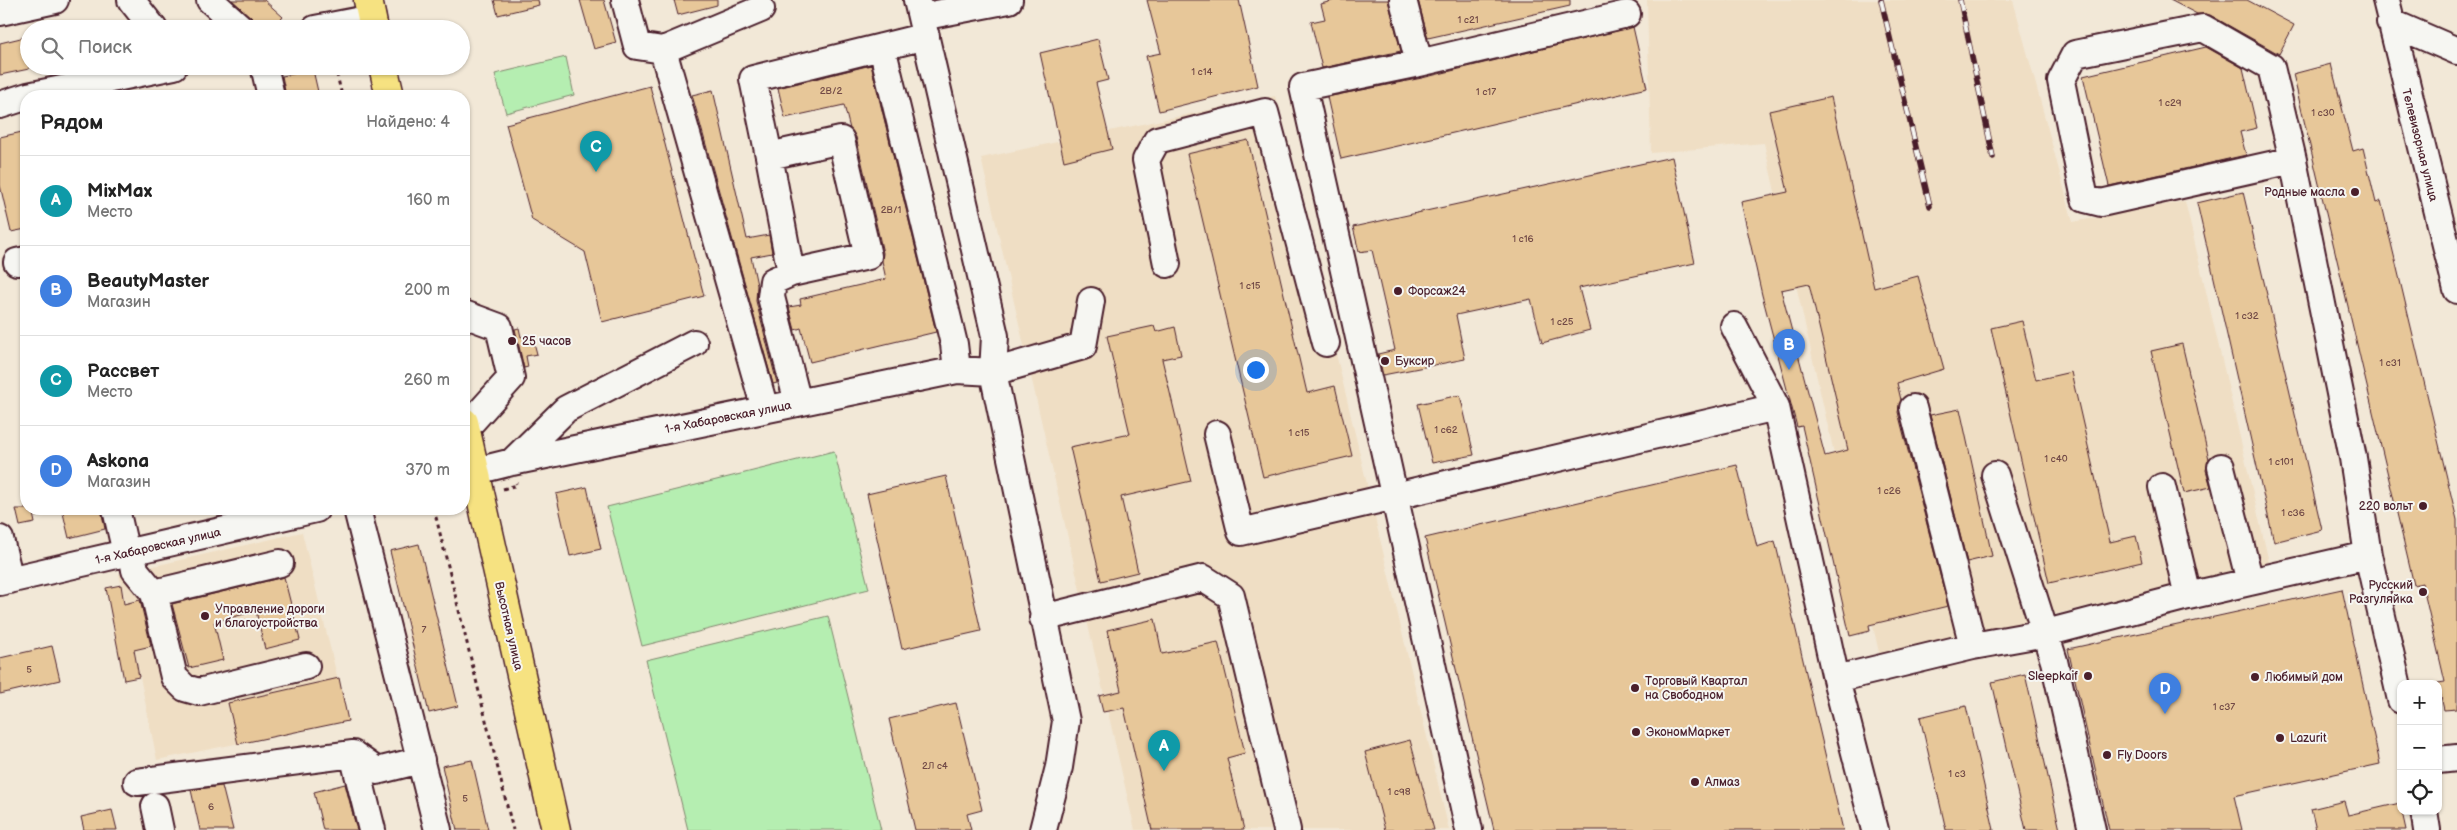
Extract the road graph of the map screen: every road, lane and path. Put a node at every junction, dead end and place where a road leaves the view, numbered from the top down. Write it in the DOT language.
graph roads {
  1 [pos="55,0"];
  2 [pos="131,0"];
  3 [pos="210,0"];
  4 [pos="625,0"];
  5 [pos="1009,0"];
  6 [pos="1403,0"];
  7 [pos="761,9"];
  8 [pos="2388,11"];
  9 [pos="0,12"];
  10 [pos="1627,14"];
  11 [pos="372,16"];
  12 [pos="921,18"];
  13 [pos="147,20"];
  14 [pos="232,20"];
  15 [pos="354,20"];
  16 [pos="882,47"];
  17 [pos="663,50"];
  18 [pos="2457,51"];
  19 [pos="1419,63"];
  20 [pos="130,75"];
  21 [pos="266,75"];
  22 [pos="337,75"];
  23 [pos="385,75"];
  24 [pos="57,90"];
  25 [pos="269,90"];
  26 [pos="341,90"];
  27 [pos="389,90"];
  28 [pos="20,99"];
  29 [pos="0,105"];
  30 [pos="769,156"];
  31 [pos="2293,160"];
  32 [pos="1167,264"];
  33 [pos="792,273"];
  34 [pos="2457,290"];
  35 [pos="1092,300"];
  36 [pos="470,316"];
  37 [pos="1734,326"];
  38 [pos="694,343"];
  39 [pos="1326,344"];
  40 [pos="957,370"];
  41 [pos="993,372"];
  42 [pos="798,403"];
  43 [pos="1776,407"];
  44 [pos="1913,408"];
  45 [pos="765,409"];
  46 [pos="470,420"];
  47 [pos="1217,434"];
  48 [pos="512,462"];
  49 [pos="2221,467"];
  50 [pos="470,473"];
  51 [pos="1995,475"];
  52 [pos="470,477"];
  53 [pos="2162,487"];
  54 [pos="1394,498"];
  55 [pos="118,515"];
  56 [pos="260,515"];
  57 [pos="359,515"];
  58 [pos="435,515"];
  59 [pos="242,517"];
  60 [pos="0,539"];
  61 [pos="129,552"];
  62 [pos="2368,555"];
  63 [pos="280,563"];
  64 [pos="5,581"];
  65 [pos="2250,582"];
  66 [pos="154,593"];
  67 [pos="2188,596"];
  68 [pos="1043,618"];
  69 [pos="2046,633"];
  70 [pos="1973,646"];
  71 [pos="306,666"];
  72 [pos="1836,679"];
  73 [pos="2397,682"];
  74 [pos="352,754"];
  75 [pos="2457,758"];
  76 [pos="421,760"];
  77 [pos="2442,760"];
  78 [pos="137,782"];
  79 [pos="2425,815"];
  80 [pos="372,830"];
  81 [pos="438,830"];
  82 [pos="513,830"];
  83 [pos="556,830"];
  84 [pos="1043,830"];
  85 [pos="1287,830"];
  86 [pos="1469,830"];
  87 [pos="1875,830"];
  88 [pos="2092,830"];
  89 [pos="2428,830"];
  1 -- 9 [label="street"];
  2 -- 13 [label="street"];
  3 -- 14 [label="street"];
  4 -- 17 [label="street"];
  5 -- 12 [label="street"];
  6 -- 19 [label="street"];
  7 -- 17 [label="street"];
  8 -- 18 [label="street"];
  8 -- 34 [label="street, Телевизорная улица"];
  10 -- 19 [label="street"];
  11 -- 15 [label="street"];
  12 -- 16 [label="street"];
  12 -- 41 [label="street"];
  16 -- 30 [label="street"];
  16 -- 40 [label="street"];
  17 -- 45 [label="street"];
  19 -- 54 [label="street"];
  20 -- 24 [label="street"];
  21 -- 25 [label="street"];
  22 -- 26 [label="path"];
  23 -- 27 [label="main road"];
  28 -- 29 [label="street"];
  30 -- 33 [label="street"];
  30 -- 33 [label="street"];
  31 -- 31 [label="street"];
  31 -- 62 [label="street"];
  32 -- 39 [label="street"];
  33 -- 42 [label="street"];
  35 -- 41 [label="street, 1-я Хабаровская улица"];
  36 -- 46 [label="street"];
  37 -- 43 [label="street"];
  38 -- 48 [label="street"];
  40 -- 41 [label="street, 1-я Хабаровская улица"];
  40 -- 42 [label="street, 1-я Хабаровская улица"];
  41 -- 68 [label="street"];
  42 -- 45 [label="street, 1-я Хабаровская улица"];
  43 -- 54 [label="street"];
  43 -- 72 [label="street"];
  44 -- 70 [label="street"];
  45 -- 48 [label="street, 1-я Хабаровская улица"];
  47 -- 54 [label="street"];
  48 -- 50 [label="street, 1-я Хабаровская улица"];
  49 -- 65 [label="street"];
  51 -- 69 [label="street"];
  52 -- 83 [label="main road, Высотная улица"];
  53 -- 67 [label="street"];
  54 -- 86 [label="street"];
  55 -- 61 [label="street"];
  56 -- 59 [label="street, 1-я Хабаровская улица"];
  57 -- 76 [label="street"];
  58 -- 82 [label="path"];
  59 -- 61 [label="street, 1-я Хабаровская улица"];
  60 -- 64 [label="street"];
  61 -- 64 [label="street, 1-я Хабаровская улица"];
  61 -- 66 [label="street"];
  62 -- 65 [label="street"];
  62 -- 73 [label="street"];
  63 -- 66 [label="street"];
  65 -- 67 [label="street"];
  66 -- 71 [label="street"];
  67 -- 69 [label="street"];
  68 -- 84 [label="street"];
  68 -- 85 [label="street"];
  69 -- 70 [label="street"];
  69 -- 88 [label="street"];
  70 -- 72 [label="street"];
  72 -- 87 [label="street"];
  74 -- 76 [label="street"];
  74 -- 78 [label="street"];
  74 -- 80 [label="street"];
  75 -- 77 [label="street"];
  76 -- 81 [label="street"];
  79 -- 89 [label="street"];
}
